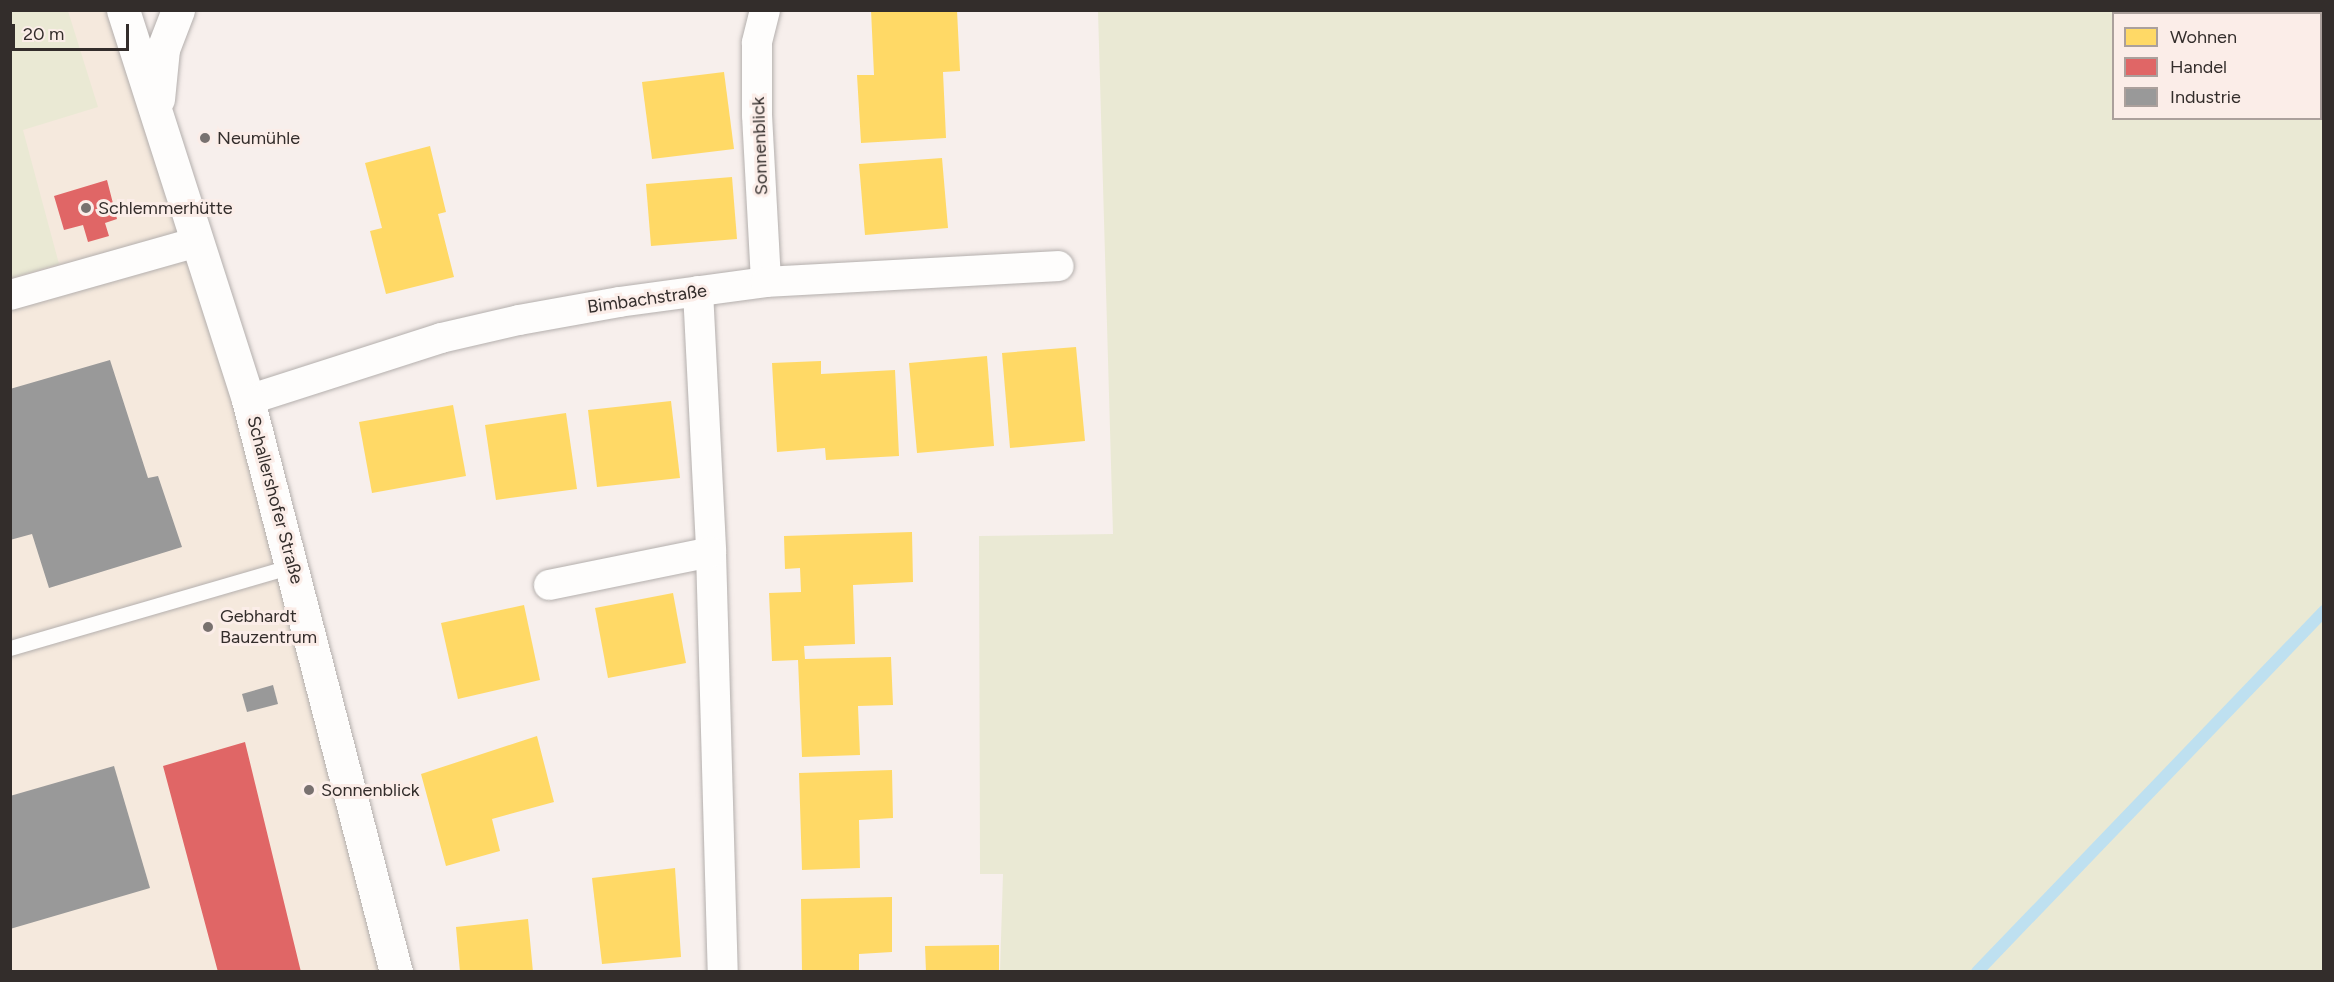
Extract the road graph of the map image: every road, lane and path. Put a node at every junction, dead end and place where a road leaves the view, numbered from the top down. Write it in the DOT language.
graph roads {
  1 [pos="123,10"];
  2 [pos="178,10"];
  3 [pos="765,10"];
  4 [pos="157,116"];
  5 [pos="197,242"];
  6 [pos="1059,266"];
  7 [pos="766,282"];
  8 [pos="698,291"];
  9 [pos="10,296"];
  10 [pos="248,400"];
  11 [pos="711,552"];
  12 [pos="292,566"];
  13 [pos="549,585"];
  14 [pos="10,648"];
  15 [pos="396,972"];
  16 [pos="723,972"];
  1 -- 4 [label="street, Schallershofer Straße"];
  2 -- 4 [label="street"];
  3 -- 7 [label="street, Sonnenblick"];
  4 -- 5 [label="street, Schallershofer Straße"];
  5 -- 9 [label="street"];
  5 -- 10 [label="street, Schallershofer Straße"];
  6 -- 7 [label="street, Bimbachstraße"];
  7 -- 8 [label="street, Bimbachstraße"];
  8 -- 10 [label="street, Bimbachstraße"];
  8 -- 11 [label="street"];
  10 -- 12 [label="street, Schallershofer Straße"];
  11 -- 13 [label="street"];
  11 -- 16 [label="street"];
  12 -- 14 [label="lane"];
  12 -- 15 [label="street, Schallershofer Straße"];
}
